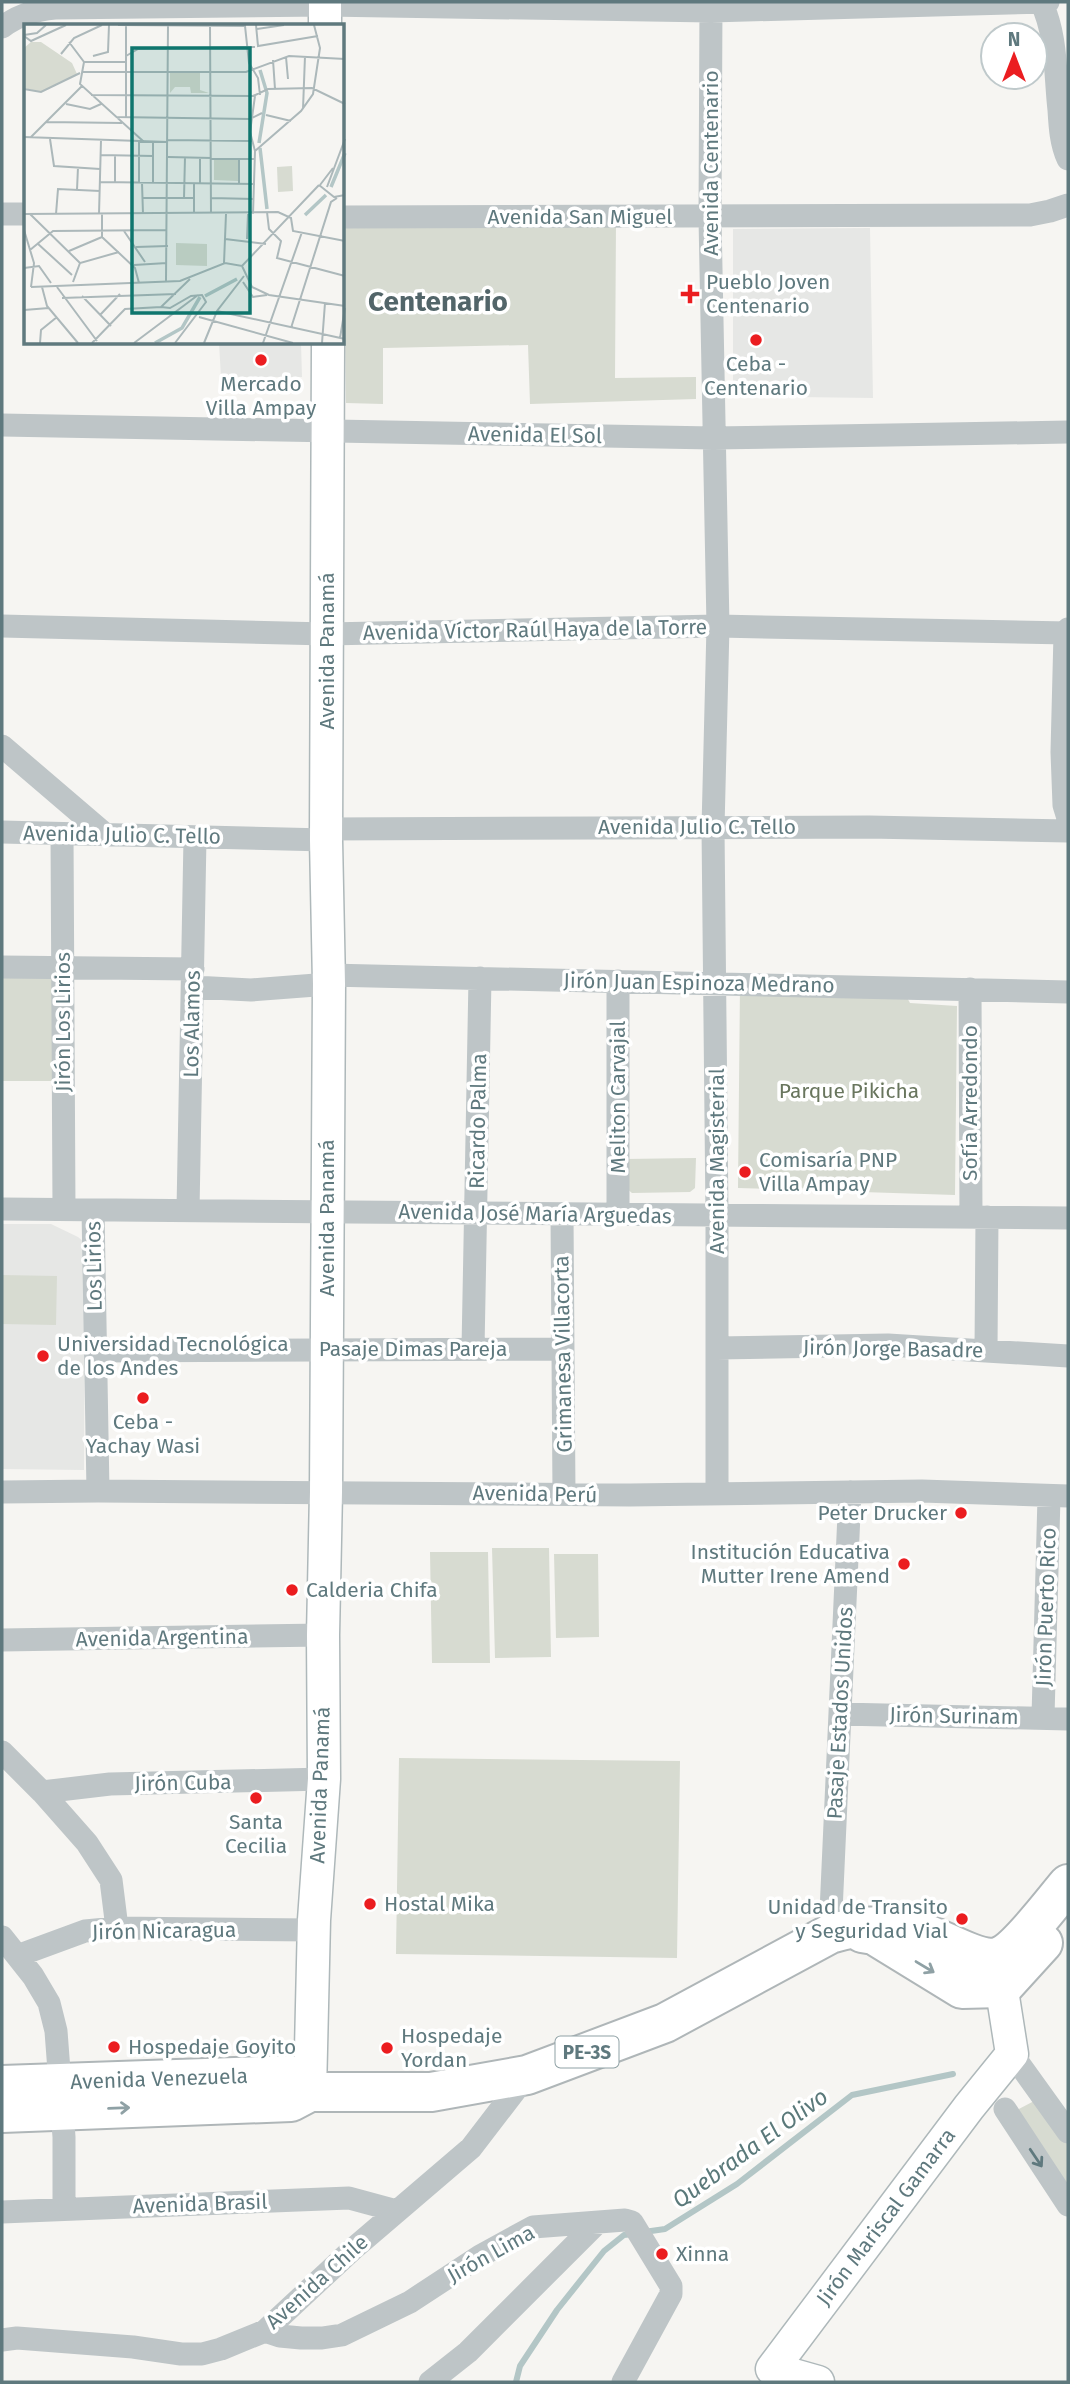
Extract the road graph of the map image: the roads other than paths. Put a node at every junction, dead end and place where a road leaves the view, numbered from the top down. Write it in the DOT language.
graph roads {
  1 [pos="1044,2"];
  2 [pos="711,6"];
  3 [pos="325,11"];
  4 [pos="2,27"];
  5 [pos="1068,159"];
  6 [pos="1068,205"];
  7 [pos="2,214"];
  8 [pos="24,214"];
  9 [pos="345,217"];
  10 [pos="710,218"];
  11 [pos="328,345"];
  12 [pos="2,425"];
  13 [pos="328,432"];
  14 [pos="1068,432"];
  15 [pos="713,438"];
  16 [pos="2,626"];
  17 [pos="718,626"];
  18 [pos="1067,632"];
  19 [pos="327,634"];
  20 [pos="2,746"];
  21 [pos="1068,818"];
  22 [pos="713,828"];
  23 [pos="1068,831"];
  24 [pos="2,832"];
  25 [pos="62,834"];
  26 [pos="326,834"];
  27 [pos="106,835"];
  28 [pos="195,838"];
  29 [pos="2,967"];
  30 [pos="62,968"];
  31 [pos="193,978"];
  32 [pos="480,978"];
  33 [pos="329,979"];
  34 [pos="618,981"];
  35 [pos="715,982"];
  36 [pos="970,989"];
  37 [pos="1068,992"];
  38 [pos="2,1209"];
  39 [pos="64,1209"];
  40 [pos="93,1210"];
  41 [pos="188,1210"];
  42 [pos="327,1212"];
  43 [pos="477,1213"];
  44 [pos="562,1214"];
  45 [pos="618,1214"];
  46 [pos="717,1215"];
  47 [pos="979,1217"];
  48 [pos="1068,1218"];
  49 [pos="717,1348"];
  50 [pos="327,1349"];
  51 [pos="473,1349"];
  52 [pos="562,1349"];
  53 [pos="96,1351"];
  54 [pos="986,1351"];
  55 [pos="1068,1356"];
  56 [pos="98,1491"];
  57 [pos="2,1492"];
  58 [pos="326,1492"];
  59 [pos="850,1492"];
  60 [pos="565,1494"];
  61 [pos="717,1494"];
  62 [pos="1059,1496"];
  63 [pos="323,1635"];
  64 [pos="2,1640"];
  65 [pos="840,1714"];
  66 [pos="1043,1717"];
  67 [pos="1068,1719"];
  68 [pos="2,1752"];
  69 [pos="324,1779"];
  70 [pos="42,1791"];
  71 [pos="1068,1884"];
  72 [pos="1068,1916"];
  73 [pos="117,1928"];
  74 [pos="314,1930"];
  75 [pos="836,1932"];
  76 [pos="2,1937"];
  77 [pos="17,1956"];
  78 [pos="999,1973"];
  79 [pos="1012,2054"];
  80 [pos="527,2075"];
  81 [pos="2,2085"];
  82 [pos="310,2092"];
  83 [pos="1039,2092"];
  84 [pos="61,2096"];
  85 [pos="969,2106"];
  86 [pos="1005,2109"];
  87 [pos="2,2113"];
  88 [pos="1068,2133"];
  89 [pos="1068,2206"];
  90 [pos="64,2209"];
  91 [pos="397,2211"];
  92 [pos="2,2212"];
  93 [pos="598,2222"];
  94 [pos="265,2330"];
  95 [pos="2,2340"];
  96 [pos="768,2376"];
  97 [pos="430,2382"];
  98 [pos="623,2382"];
  99 [pos="818,2382"];
  1 -- 2 [label="street"];
  1 -- 5 [label="street"];
  2 -- 3 [label="street"];
  2 -- 10 [label="street, Avenida Centenario"];
  3 -- 4 [label="street"];
  6 -- 10 [label="street, Avenida San Miguel"];
  7 -- 8 [label="street"];
  9 -- 10 [label="street, Avenida San Miguel"];
  10 -- 15 [label="street, Avenida Centenario"];
  11 -- 13 [label="street, Avenida Panamá"];
  12 -- 13 [label="street, Avenida El Sol"];
  13 -- 15 [label="street, Avenida El Sol"];
  13 -- 19 [label="street, Avenida Panamá"];
  14 -- 15 [label="street, Avenida El Sol"];
  15 -- 17 [label="street, Avenida Centenario"];
  16 -- 19 [label="street, Avenida Víctor Raúl Haya de la Torre"];
  17 -- 18 [label="street, Avenida Víctor Raúl Haya de la Torre"];
  17 -- 19 [label="street, Avenida Víctor Raúl Haya de la Torre"];
  17 -- 22 [label="street, Avenida Centenario"];
  18 -- 21 [label="street"];
  19 -- 26 [label="street, Avenida Panamá"];
  20 -- 27 [label="street"];
  22 -- 23 [label="street, Avenida Julio C. Tello"];
  22 -- 26 [label="street, Avenida Julio C. Tello"];
  22 -- 35 [label="street, Avenida Magisterial"];
  24 -- 25 [label="street, Avenida Julio C. Tello"];
  25 -- 27 [label="street, Avenida Julio C. Tello"];
  25 -- 30 [label="street, Jirón Los Lirios"];
  26 -- 28 [label="street, Avenida Julio C. Tello"];
  26 -- 33 [label="street, Avenida Panamá"];
  27 -- 28 [label="street, Avenida Julio C. Tello"];
  28 -- 31 [label="street, Los Alamos"];
  29 -- 30 [label="street, Jirón Juan Espinoza Medrano"];
  30 -- 31 [label="street, Jirón Juan Espinoza Medrano"];
  30 -- 39 [label="street, Jirón Los Lirios"];
  31 -- 33 [label="street, Jirón Juan Espinoza Medrano"];
  31 -- 41 [label="street, Los Alamos"];
  32 -- 33 [label="street, Jirón Juan Espinoza Medrano"];
  32 -- 34 [label="street, Jirón Juan Espinoza Medrano"];
  32 -- 43 [label="street, Ricardo Palma"];
  33 -- 42 [label="street, Avenida Panamá"];
  34 -- 35 [label="street, Jirón Juan Espinoza Medrano"];
  34 -- 45 [label="street, Meliton Carvajal"];
  35 -- 36 [label="street, Jirón Juan Espinoza Medrano"];
  35 -- 46 [label="street, Avenida Magisterial"];
  36 -- 37 [label="street, Jirón Juan Espinoza Medrano"];
  36 -- 47 [label="street, Sofía Arredondo"];
  38 -- 39 [label="street, Avenida José María Arguedas"];
  39 -- 40 [label="street, Avenida José María Arguedas"];
  40 -- 41 [label="street, Avenida José María Arguedas"];
  40 -- 53 [label="street, Los Lirios"];
  41 -- 42 [label="street, Avenida José María Arguedas"];
  42 -- 43 [label="street, Avenida José María Arguedas"];
  42 -- 50 [label="street, Avenida Panamá"];
  43 -- 44 [label="street, Avenida José María Arguedas"];
  43 -- 51 [label="street, Ricardo Palma"];
  44 -- 45 [label="street, Avenida José María Arguedas"];
  44 -- 52 [label="street, Grimanesa Villacorta"];
  45 -- 46 [label="street, Avenida José María Arguedas"];
  46 -- 47 [label="street, Avenida José María Arguedas"];
  46 -- 49 [label="street, Avenida Magisterial"];
  47 -- 48 [label="street, Avenida José María Arguedas"];
  47 -- 54 [label="street, Sofía Arredondo"];
  49 -- 54 [label="street, Jirón Jorge Basadre"];
  49 -- 61 [label="street, Avenida Magisterial"];
  50 -- 51 [label="street, Pasaje Dimas Pareja"];
  50 -- 53 [label="street, Pasaje Dimas Pareja"];
  50 -- 58 [label="street, Avenida Panamá"];
  51 -- 52 [label="street, Pasaje Dimas Pareja"];
  52 -- 60 [label="street, Grimanesa Villacorta"];
  53 -- 56 [label="street, Los Lirios"];
  54 -- 55 [label="street, Jirón Jorge Basadre"];
  56 -- 57 [label="street, Avenida Perú"];
  56 -- 58 [label="street, Avenida Perú"];
  58 -- 60 [label="street, Avenida Perú"];
  58 -- 63 [label="street, Avenida Panamá"];
  59 -- 61 [label="street, Avenida Perú"];
  59 -- 62 [label="street, Avenida Perú"];
  59 -- 65 [label="street, Pasaje Estados Unidos"];
  60 -- 61 [label="street, Avenida Perú"];
  62 -- 66 [label="street, Jirón Puerto Rico"];
  63 -- 64 [label="street, Avenida Argentina"];
  63 -- 69 [label="street, Avenida Panamá"];
  65 -- 66 [label="street, Jirón Surinam"];
  65 -- 75 [label="street, Pasaje Estados Unidos"];
  66 -- 67 [label="street, Jirón Surinam"];
  68 -- 70 [label="street"];
  69 -- 70 [label="street, Jirón Cuba"];
  69 -- 74 [label="street, Avenida Panamá"];
  70 -- 73 [label="street"];
  71 -- 78 [label="highway"];
  72 -- 78 [label="highway"];
  73 -- 74 [label="street, Jirón Nicaragua"];
  73 -- 77 [label="street, Jirón Nicaragua"];
  74 -- 82 [label="street, Avenida Panamá"];
  75 -- 78 [label="highway, Avenida Venezuela / PE-3S"];
  75 -- 80 [label="highway, Avenida Venezuela / PE-3S"];
  76 -- 77 [label="street"];
  77 -- 84 [label="street"];
  78 -- 79 [label="street"];
  79 -- 83 [label="street"];
  79 -- 85 [label="street, Jirón Mariscal Gamarra"];
  80 -- 82 [label="highway, Avenida Venezuela / PE-3S"];
  80 -- 91 [label="street, Avenida Chile"];
  81 -- 84 [label="highway, Avenida Venezuela / PE-3S"];
  82 -- 84 [label="highway, Avenida Venezuela / PE-3S"];
  83 -- 86 [label="street"];
  83 -- 88 [label="street"];
  84 -- 87 [label="highway, Avenida Venezuela / PE-3S"];
  84 -- 90 [label="street"];
  85 -- 86 [label="street"];
  85 -- 96 [label="street, Jirón Mariscal Gamarra"];
  86 -- 89 [label="street, one-way"];
  90 -- 91 [label="street, Avenida Brasil"];
  90 -- 92 [label="street, Avenida Brasil"];
  91 -- 94 [label="street, Avenida Chile"];
  93 -- 94 [label="street, Jirón Lima"];
  93 -- 97 [label="street"];
  93 -- 98 [label="street, Jirón Lima"];
  94 -- 95 [label="street, Avenida Chile"];
  96 -- 99 [label="street"];
}
